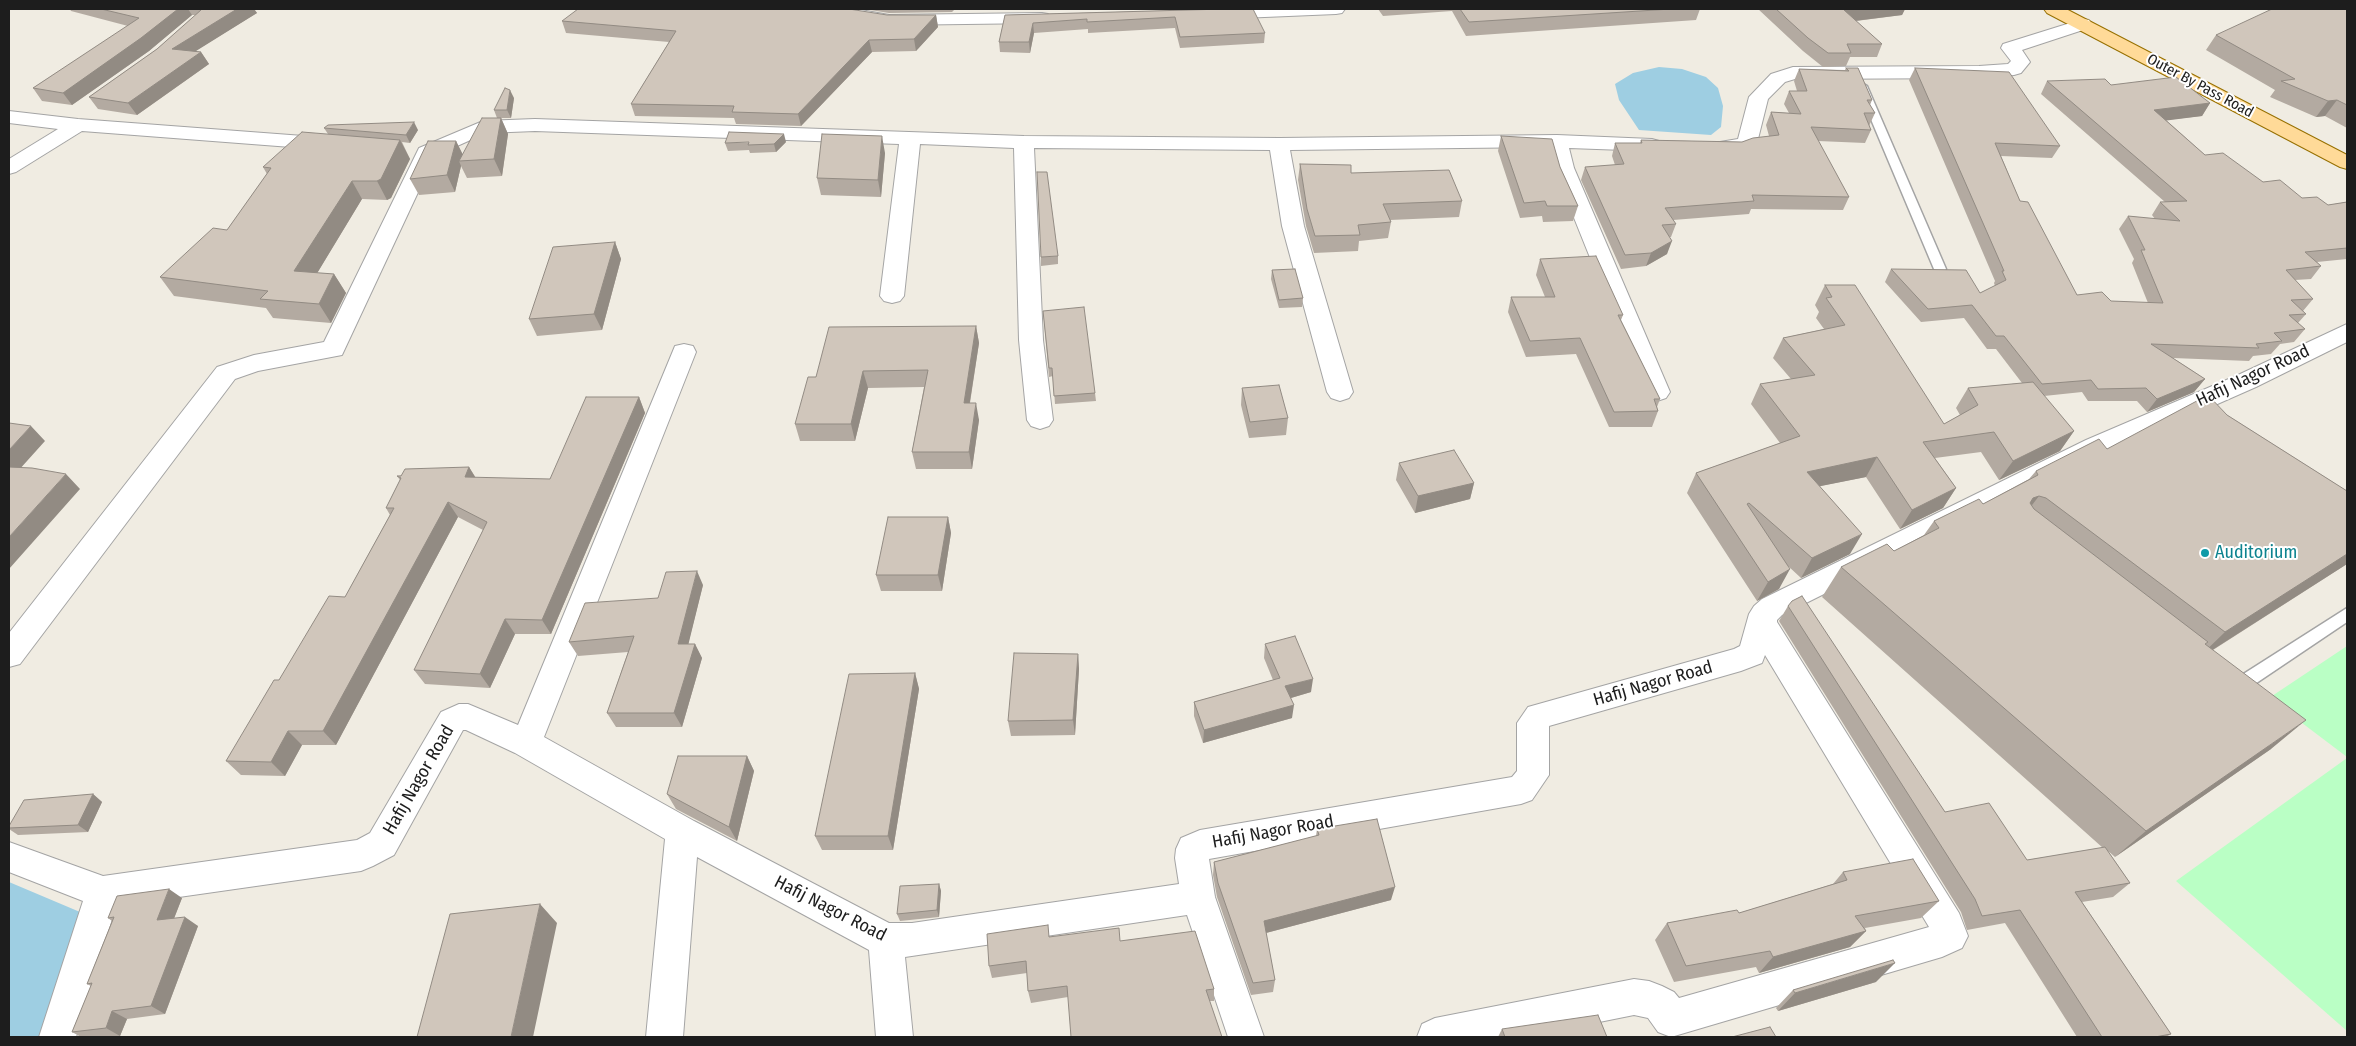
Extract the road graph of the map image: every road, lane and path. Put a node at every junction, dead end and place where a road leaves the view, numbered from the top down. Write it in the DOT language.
graph roads {
  1 [pos="824,9"];
  2 [pos="1336,9"];
  3 [pos="2054,9"];
  4 [pos="1195,14"];
  5 [pos="2085,17"];
  6 [pos="1061,18"];
  7 [pos="1857,73"];
  8 [pos="9,117"];
  9 [pos="76,118"];
  10 [pos="2304,120"];
  11 [pos="910,139"];
  12 [pos="1558,141"];
  13 [pos="1024,142"];
  14 [pos="1279,144"];
  15 [pos="346,145"];
  16 [pos="2347,163"];
  17 [pos="9,168"];
  18 [pos="1940,270"];
  19 [pos="892,296"];
  20 [pos="2347,332"];
  21 [pos="684,352"];
  22 [pos="1340,392"];
  23 [pos="1657,392"];
  24 [pos="1040,420"];
  25 [pos="2347,614"];
  26 [pos="1761,622"];
  27 [pos="9,655"];
  28 [pos="2216,687"];
  29 [pos="526,742"];
  30 [pos="682,832"];
  31 [pos="9,856"];
  32 [pos="103,892"];
  33 [pos="1198,897"];
  34 [pos="886,940"];
  35 [pos="1676,1028"];
  36 [pos="58,1037"];
  37 [pos="664,1037"];
  38 [pos="894,1037"];
  39 [pos="1246,1037"];
  40 [pos="1435,1037"];
  1 -- 6 [label="street"];
  2 -- 4 [label="street"];
  3 -- 5 [label="main road, Outer By Pass Road"];
  5 -- 7 [label="street"];
  5 -- 10 [label="main road, Outer By Pass Road"];
  5 -- 16 [label="main road, Outer By Pass Road"];
  7 -- 12 [label="street"];
  7 -- 18 [label="lane"];
  8 -- 9 [label="street"];
  9 -- 15 [label="street"];
  9 -- 17 [label="street"];
  11 -- 13 [label="street"];
  11 -- 19 [label="street"];
  11 -- 27 [label="street"];
  12 -- 14 [label="street"];
  12 -- 23 [label="street"];
  13 -- 14 [label="street"];
  13 -- 24 [label="street"];
  14 -- 22 [label="street"];
  20 -- 26 [label="street, Hafij Nagor Road"];
  21 -- 29 [label="street"];
  25 -- 28 [label="lane"];
  26 -- 33 [label="street, Hafij Nagor Road"];
  26 -- 35 [label="street"];
  29 -- 30 [label="street, Hafij Nagor Road"];
  29 -- 32 [label="street, Hafij Nagor Road"];
  30 -- 34 [label="street, Hafij Nagor Road"];
  30 -- 37 [label="street"];
  31 -- 32 [label="street"];
  32 -- 36 [label="street"];
  33 -- 34 [label="street, Hafij Nagor Road"];
  33 -- 39 [label="street"];
  34 -- 38 [label="street"];
  35 -- 40 [label="street"];
}
